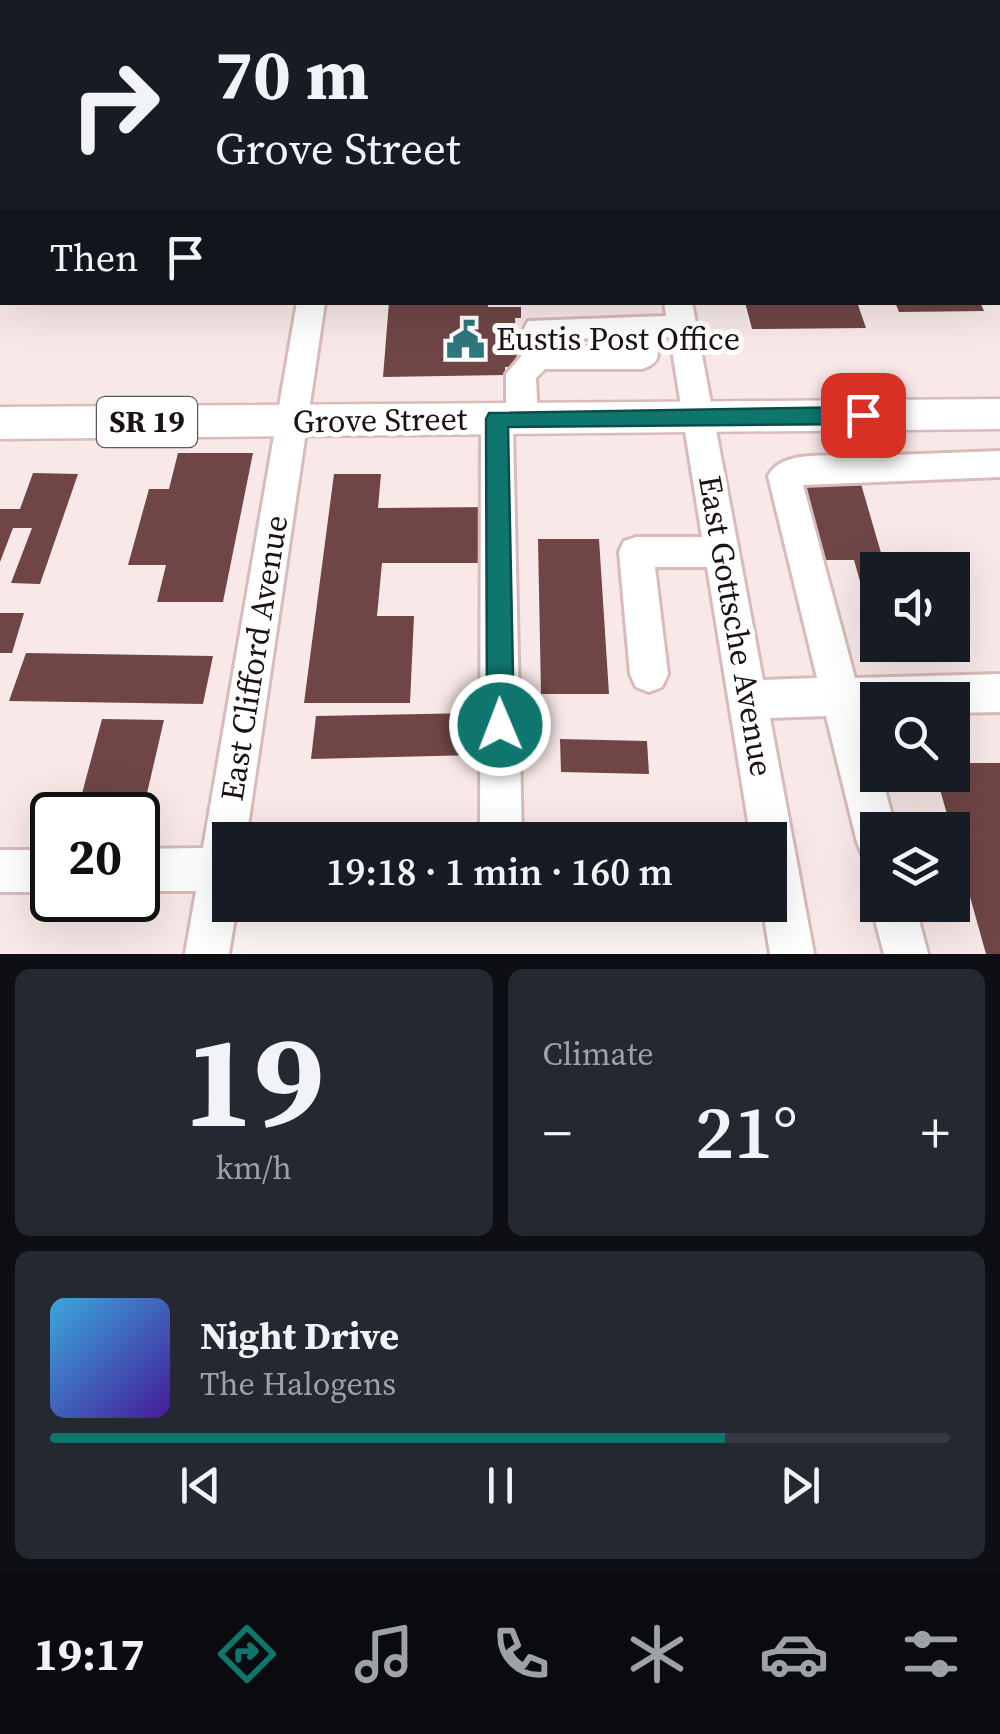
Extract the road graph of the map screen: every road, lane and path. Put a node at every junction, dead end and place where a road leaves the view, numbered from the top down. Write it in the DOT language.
graph roads {
  1 [pos="311,305"];
  2 [pos="680,314"];
  3 [pos="1000,414"];
  4 [pos="863,415"];
  5 [pos="698,416"];
  6 [pos="510,419"];
  7 [pos="293,421"];
  8 [pos="0,423"];
  9 [pos="1000,464"];
  10 [pos="882,469"];
  11 [pos="723,552"];
  12 [pos="649,674"];
  13 [pos="1000,694"];
  14 [pos="841,697"];
  15 [pos="750,699"];
  16 [pos="870,812"];
  17 [pos="232,822"];
  18 [pos="501,822"];
  19 [pos="767,822"];
  20 [pos="160,870"];
  21 [pos="212,870"];
  22 [pos="30,873"];
  23 [pos="1,876"];
  24 [pos="214,922"];
  25 [pos="785,922"];
  26 [pos="898,922"];
  27 [pos="207,954"];
  28 [pos="792,954"];
  29 [pos="906,954"];
  1 -- 7 [label="street, East Clifford Avenue"];
  2 -- 5 [label="street, East Gottsche Avenue"];
  2 -- 6 [label="street"];
  3 -- 4 [label="main road, Grove Street / SR 19"];
  4 -- 5 [label="main road, Grove Street / SR 19"];
  4 -- 10 [label="street"];
  5 -- 6 [label="main road, Grove Street / SR 19"];
  5 -- 11 [label="street, East Gottsche Avenue"];
  6 -- 7 [label="main road, Grove Street / SR 19"];
  6 -- 18 [label="street"];
  7 -- 8 [label="main road, Grove Street / SR 19"];
  7 -- 17 [label="street, East Clifford Avenue"];
  9 -- 10 [label="street"];
  10 -- 14 [label="street"];
  11 -- 12 [label="street"];
  11 -- 15 [label="street, East Gottsche Avenue"];
  13 -- 14 [label="street"];
  14 -- 15 [label="street"];
  14 -- 16 [label="street"];
  15 -- 19 [label="street, East Gottsche Avenue"];
  20 -- 21 [label="street"];
  22 -- 23 [label="street"];
  24 -- 27 [label="street, East Clifford Avenue"];
  25 -- 28 [label="street, East Gottsche Avenue"];
  26 -- 29 [label="street"];
}
